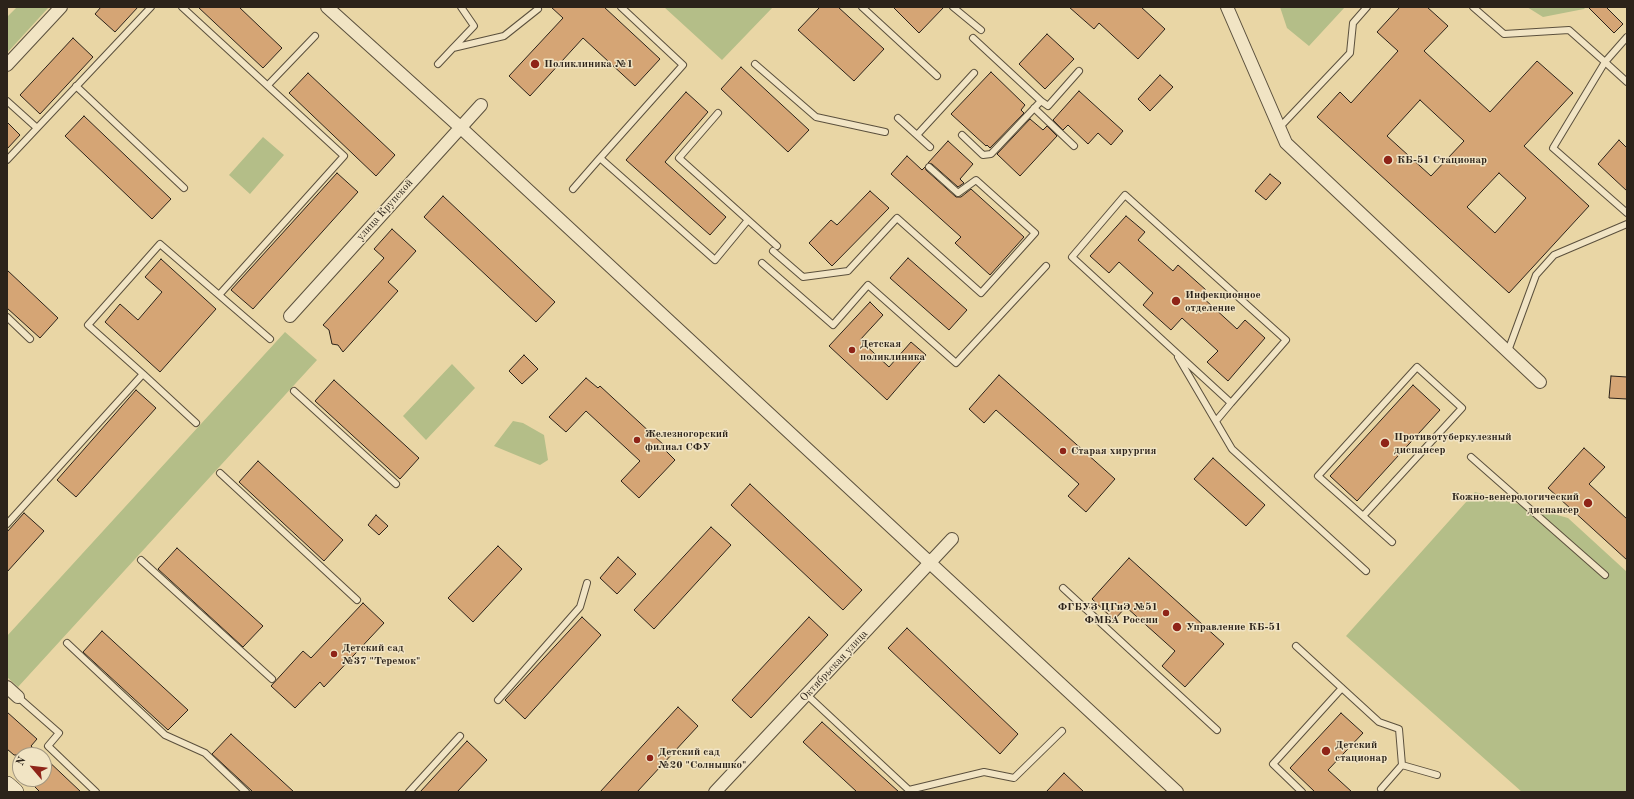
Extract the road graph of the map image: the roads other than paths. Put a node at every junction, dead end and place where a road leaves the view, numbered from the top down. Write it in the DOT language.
graph roads {
  1 [pos="61,7"];
  2 [pos="151,7"];
  3 [pos="182,7"];
  4 [pos="327,7"];
  5 [pos="461,7"];
  6 [pos="621,7"];
  7 [pos="862,7"];
  8 [pos="953,7"];
  9 [pos="1226,7"];
  10 [pos="1367,7"];
  11 [pos="1472,7"];
  12 [pos="538,10"];
  13 [pos="981,30"];
  14 [pos="315,36"];
  15 [pos="1627,37"];
  16 [pos="973,38"];
  17 [pos="453,48"];
  18 [pos="1605,62"];
  19 [pos="438,64"];
  20 [pos="755,64"];
  21 [pos="7,65"];
  22 [pos="1079,71"];
  23 [pos="974,73"];
  24 [pos="937,76"];
  25 [pos="1627,82"];
  26 [pos="268,85"];
  27 [pos="76,86"];
  28 [pos="7,101"];
  29 [pos="1040,101"];
  30 [pos="481,105"];
  31 [pos="1034,108"];
  32 [pos="718,113"];
  33 [pos="898,118"];
  34 [pos="460,127"];
  35 [pos="37,128"];
  36 [pos="1279,128"];
  37 [pos="885,132"];
  38 [pos="917,135"];
  39 [pos="962,135"];
  40 [pos="1074,146"];
  41 [pos="930,147"];
  42 [pos="600,158"];
  43 [pos="7,160"];
  44 [pos="929,167"];
  45 [pos="184,188"];
  46 [pos="573,189"];
  47 [pos="1627,213"];
  48 [pos="748,220"];
  49 [pos="1627,224"];
  50 [pos="762,263"];
  51 [pos="1046,266"];
  52 [pos="220,295"];
  53 [pos="290,316"];
  54 [pos="7,317"];
  55 [pos="30,339"];
  56 [pos="270,339"];
  57 [pos="1174,351"];
  58 [pos="1508,351"];
  59 [pos="143,374"];
  60 [pos="1540,382"];
  61 [pos="294,390"];
  62 [pos="1231,403"];
  63 [pos="1216,421"];
  64 [pos="196,423"];
  65 [pos="1471,457"];
  66 [pos="220,473"];
  67 [pos="396,484"];
  68 [pos="1363,516"];
  69 [pos="7,524"];
  70 [pos="952,539"];
  71 [pos="1392,542"];
  72 [pos="142,560"];
  73 [pos="930,563"];
  74 [pos="1366,571"];
  75 [pos="1605,575"];
  76 [pos="587,583"];
  77 [pos="1063,588"];
  78 [pos="357,600"];
  79 [pos="67,643"];
  80 [pos="1296,646"];
  81 [pos="272,678"];
  82 [pos="7,687"];
  83 [pos="1342,688"];
  84 [pos="807,695"];
  85 [pos="18,697"];
  86 [pos="498,700"];
  87 [pos="1217,730"];
  88 [pos="1062,731"];
  89 [pos="460,736"];
  90 [pos="1402,765"];
  91 [pos="1437,775"];
  92 [pos="7,784"];
  93 [pos="1381,789"];
  94 [pos="721,790"];
  95 [pos="910,791"];
  96 [pos="15,792"];
  97 [pos="96,792"];
  98 [pos="246,792"];
  99 [pos="409,792"];
  100 [pos="1178,792"];
  101 [pos="1302,792"];
  1 -- 21 [label="street"];
  2 -- 27 [label="lane"];
  3 -- 26 [label="lane"];
  4 -- 34 [label="street"];
  5 -- 17 [label="lane"];
  6 -- 42 [label="lane"];
  7 -- 24 [label="lane"];
  8 -- 13 [label="lane"];
  9 -- 36 [label="street"];
  10 -- 36 [label="lane"];
  11 -- 18 [label="lane"];
  12 -- 17 [label="lane"];
  14 -- 26 [label="lane"];
  15 -- 18 [label="lane"];
  16 -- 29 [label="lane"];
  17 -- 19 [label="lane"];
  18 -- 25 [label="lane"];
  18 -- 47 [label="lane"];
  20 -- 37 [label="lane"];
  22 -- 29 [label="lane"];
  23 -- 38 [label="lane"];
  26 -- 52 [label="lane"];
  27 -- 35 [label="lane"];
  27 -- 45 [label="lane"];
  28 -- 35 [label="lane"];
  29 -- 31 [label="lane"];
  30 -- 34 [label="street, улица Крупской"];
  31 -- 39 [label="lane"];
  31 -- 40 [label="lane"];
  32 -- 48 [label="lane"];
  33 -- 38 [label="lane"];
  34 -- 53 [label="street, улица Крупской"];
  34 -- 73 [label="street"];
  35 -- 43 [label="lane"];
  36 -- 58 [label="street"];
  38 -- 41 [label="lane"];
  42 -- 46 [label="lane"];
  42 -- 48 [label="lane"];
  44 -- 48 [label="lane"];
  49 -- 58 [label="lane"];
  50 -- 51 [label="lane"];
  52 -- 56 [label="lane"];
  52 -- 59 [label="lane"];
  54 -- 55 [label="lane"];
  57 -- 62 [label="lane"];
  57 -- 62 [label="lane"];
  57 -- 63 [label="lane"];
  58 -- 60 [label="street"];
  59 -- 64 [label="lane"];
  59 -- 69 [label="lane"];
  61 -- 67 [label="lane"];
  62 -- 63 [label="lane"];
  63 -- 74 [label="lane"];
  65 -- 75 [label="lane"];
  66 -- 78 [label="lane"];
  68 -- 68 [label="lane"];
  68 -- 71 [label="lane"];
  70 -- 73 [label="street, Октябрьская улица"];
  72 -- 81 [label="lane"];
  73 -- 84 [label="street, Октябрьская улица"];
  73 -- 100 [label="street"];
  76 -- 86 [label="lane"];
  77 -- 87 [label="lane"];
  79 -- 98 [label="lane"];
  80 -- 83 [label="lane"];
  82 -- 85 [label="street"];
  83 -- 90 [label="lane"];
  83 -- 101 [label="lane"];
  84 -- 94 [label="street, Октябрьская улица"];
  84 -- 95 [label="lane"];
  85 -- 97 [label="lane"];
  88 -- 95 [label="lane"];
  89 -- 99 [label="lane"];
  90 -- 91 [label="lane"];
  90 -- 93 [label="lane"];
  92 -- 96 [label="street"];
}
